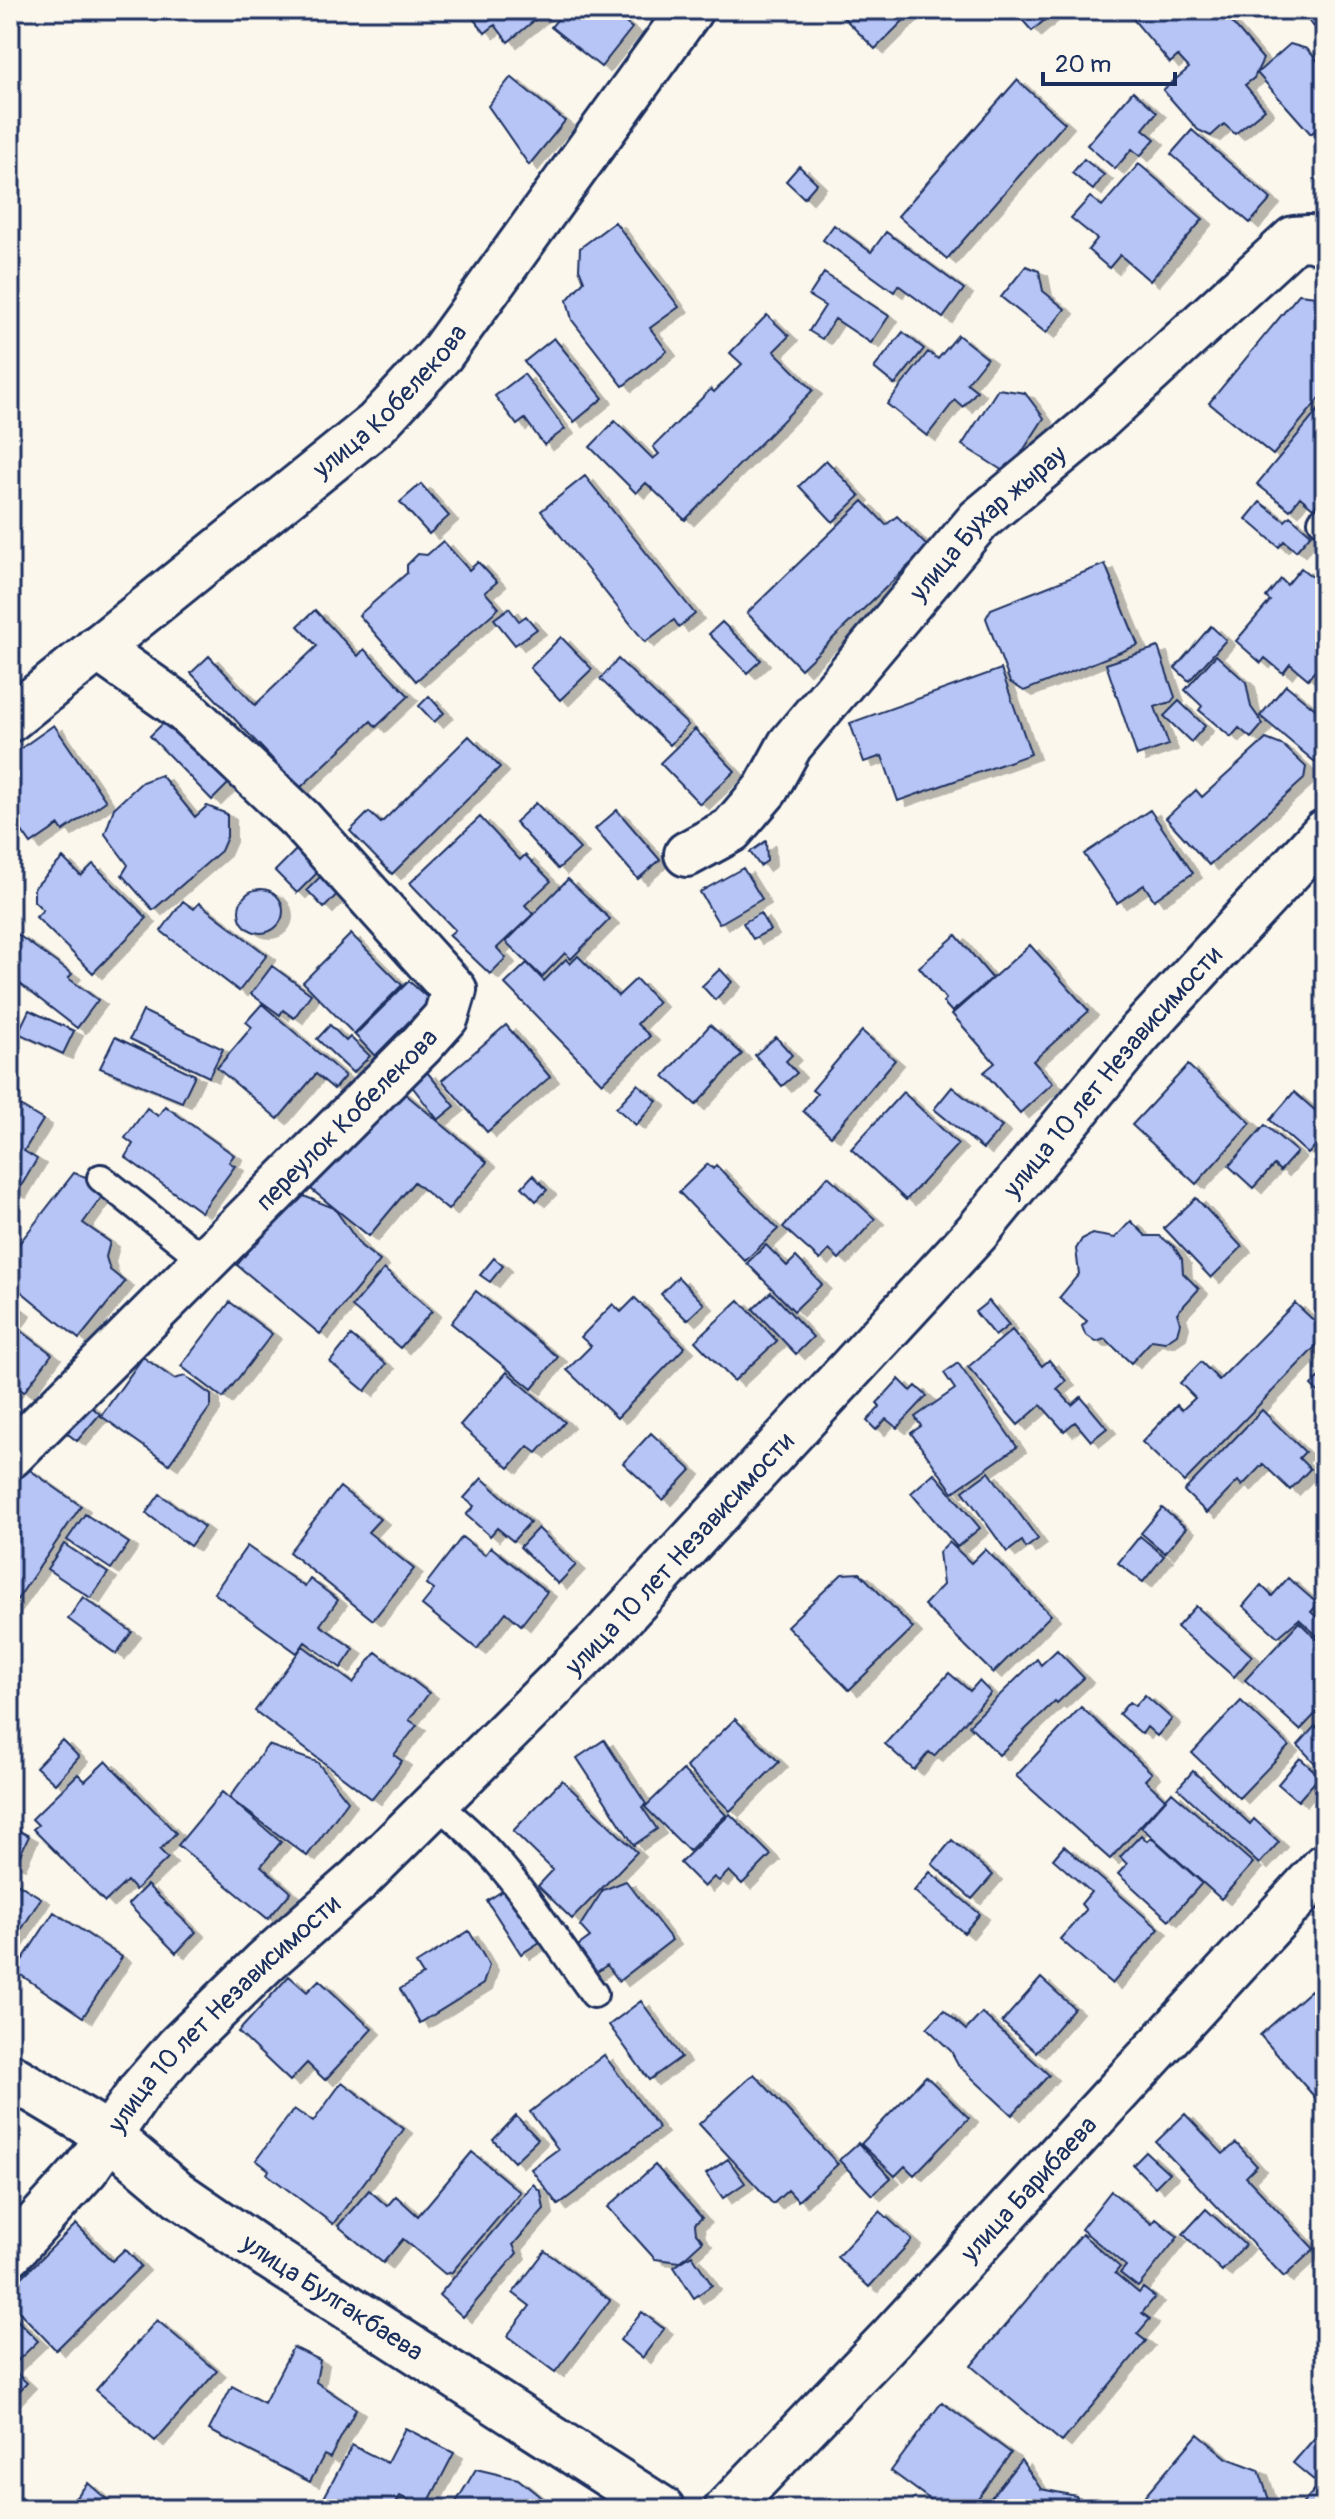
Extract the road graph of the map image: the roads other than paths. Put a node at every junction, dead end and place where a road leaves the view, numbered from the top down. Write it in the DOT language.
graph roads {
  1 [pos="690,10"];
  2 [pos="1325,243"];
  3 [pos="97,648"];
  4 [pos="10,719"];
  5 [pos="1325,832"];
  6 [pos="687,854"];
  7 [pos="101,1178"];
  8 [pos="204,1260"];
  9 [pos="10,1456"];
  10 [pos="435,1804"];
  11 [pos="1325,1866"];
  12 [pos="594,1994"];
  13 [pos="10,2076"];
  14 [pos="108,2135"];
  15 [pos="10,2253"];
  16 [pos="662,2509"];
  17 [pos="727,2509"];
  1 -- 3 [label="street, улица Кобелекова"];
  2 -- 6 [label="street, улица Бухар жырау"];
  3 -- 4 [label="street, улица Кобелекова"];
  3 -- 8 [label="street, переулок Кобелекова"];
  5 -- 10 [label="street, улица 10 лет Независимости"];
  7 -- 8 [label="lane"];
  8 -- 9 [label="street, переулок Кобелекова"];
  10 -- 12 [label="lane"];
  10 -- 14 [label="street, улица 10 лет Независимости"];
  11 -- 17 [label="street, улица Барибаева"];
  13 -- 14 [label="street, улица Булгакбаева"];
  14 -- 15 [label="street, улица 10 лет Независимости"];
  14 -- 16 [label="street, улица Булгакбаева"];
}
